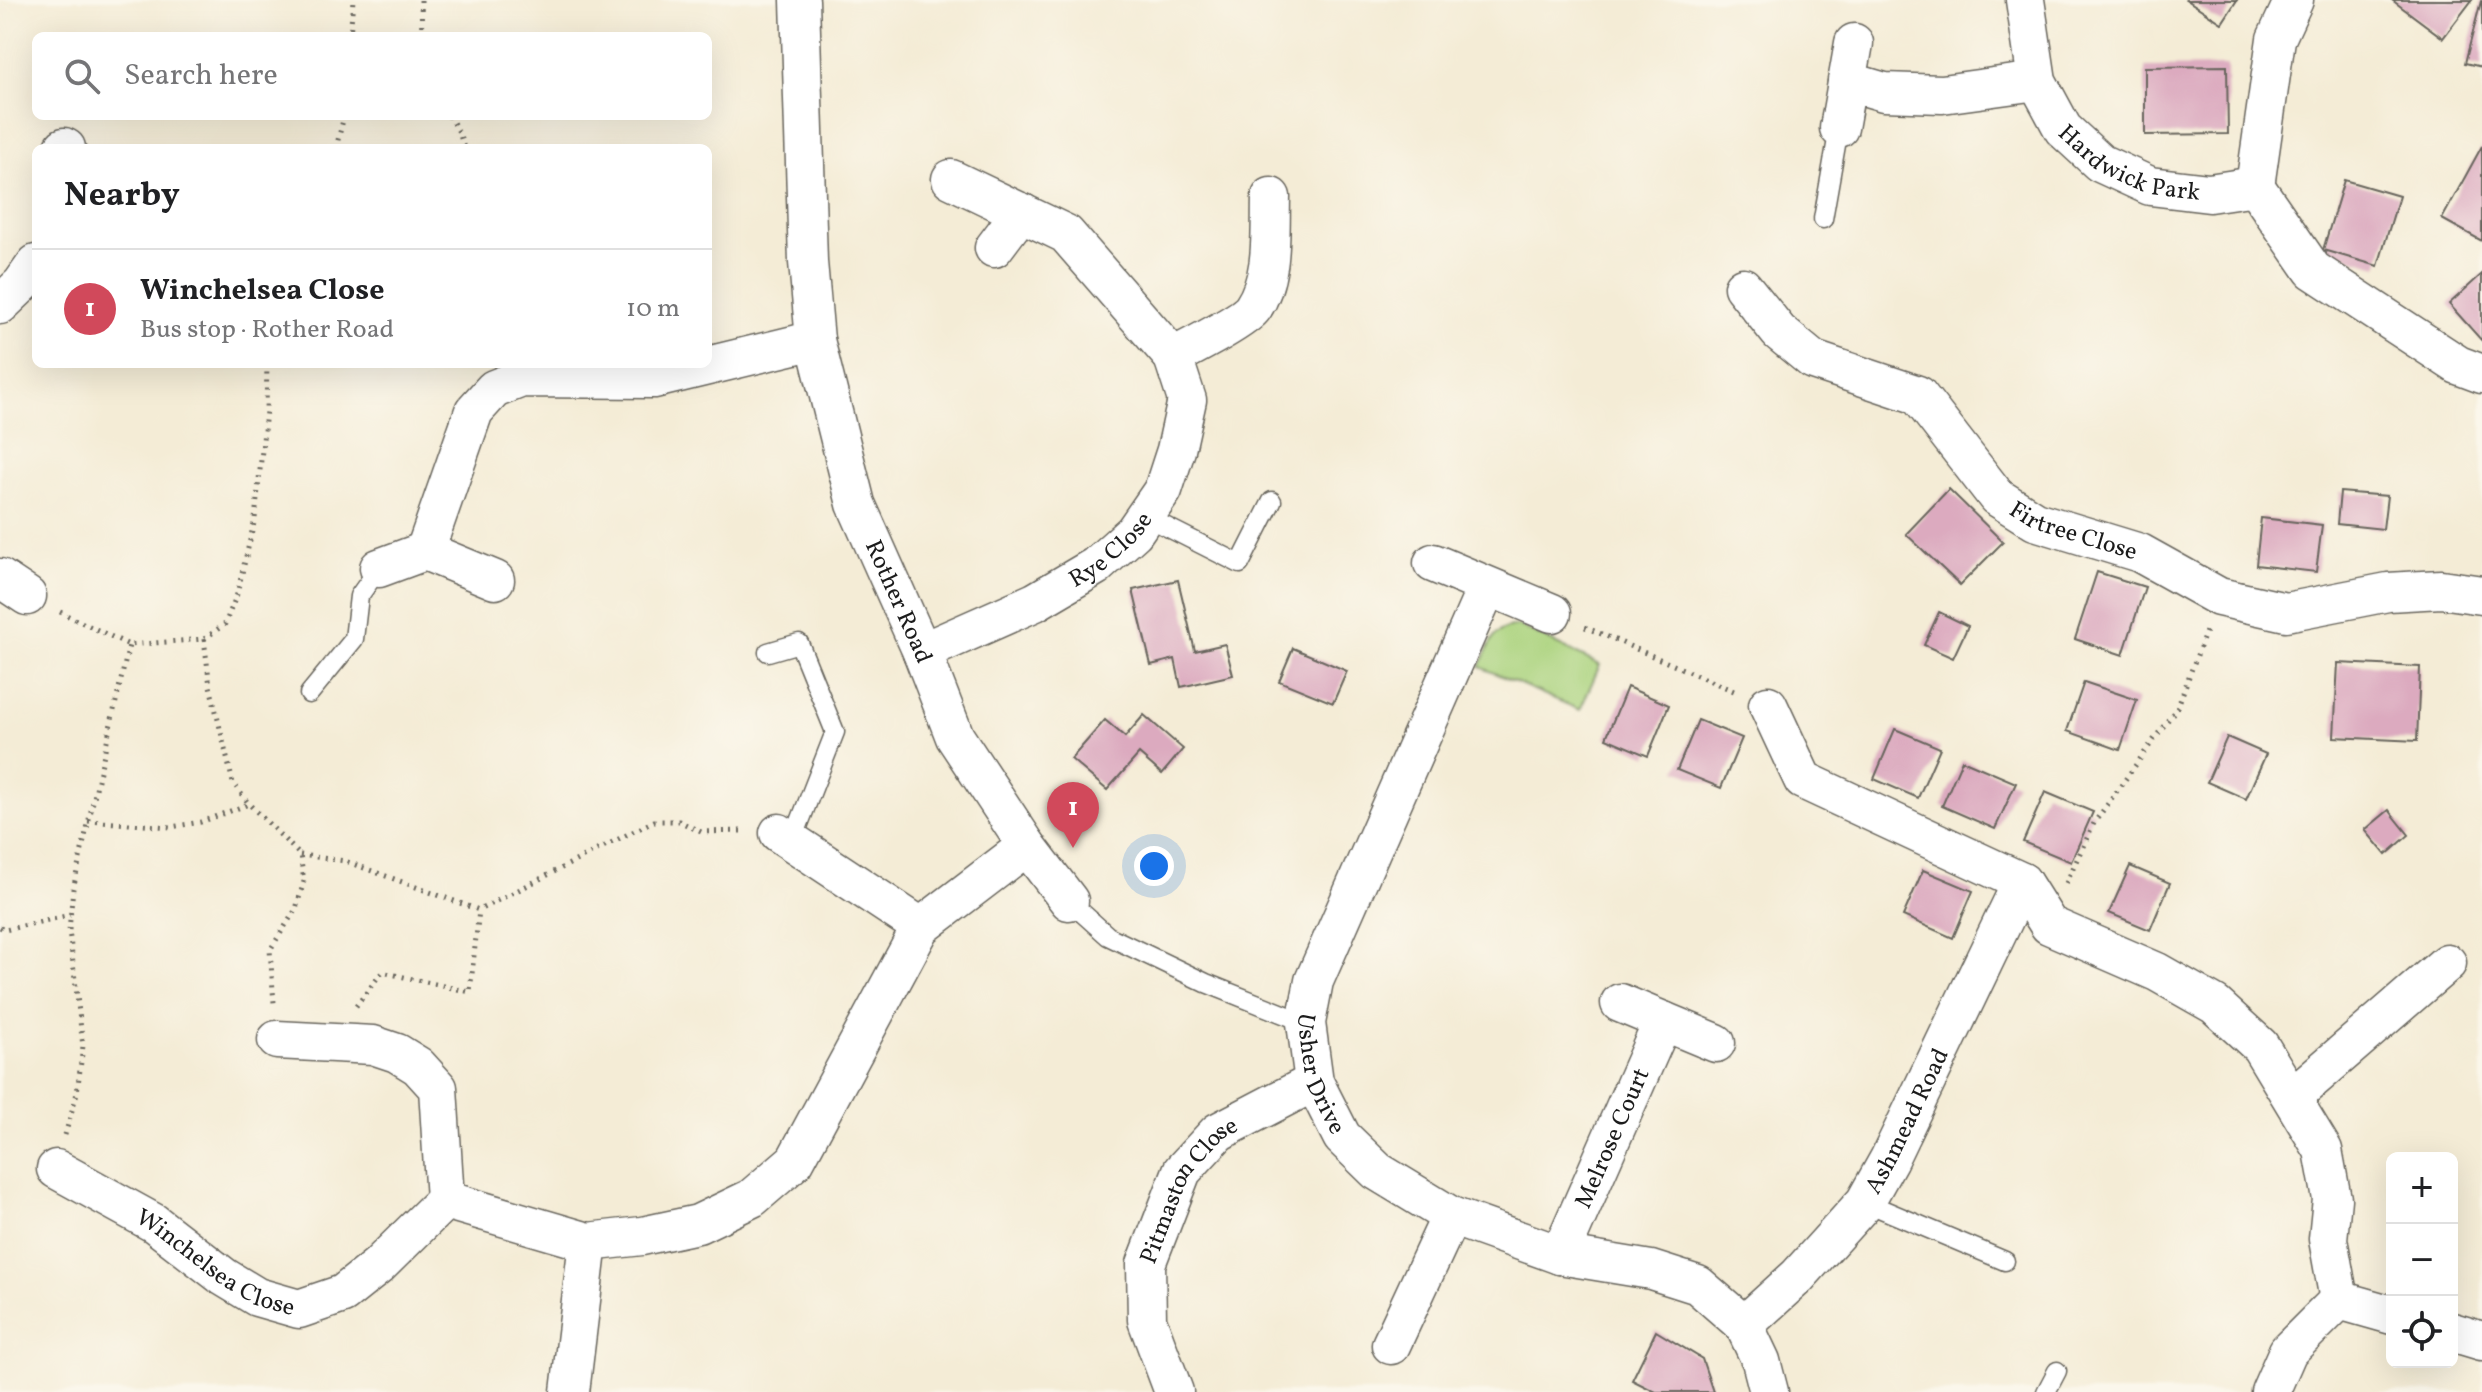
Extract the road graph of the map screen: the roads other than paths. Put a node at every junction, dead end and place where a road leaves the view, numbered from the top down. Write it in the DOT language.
graph roads {
  1 [pos="800,0"];
  2 [pos="2025,0"];
  3 [pos="2294,0"];
  4 [pos="1854,43"];
  5 [pos="1847,81"];
  6 [pos="2037,81"];
  7 [pos="1839,128"];
  8 [pos="951,179"];
  9 [pos="2255,186"];
  10 [pos="1271,197"];
  11 [pos="1021,212"];
  12 [pos="1823,219"];
  13 [pos="994,248"];
  14 [pos="32,270"];
  15 [pos="1743,287"];
  16 [pos="0,305"];
  17 [pos="815,340"];
  18 [pos="1173,357"];
  19 [pos="712,365"];
  20 [pos="699,368"];
  21 [pos="606,371"];
  22 [pos="505,374"];
  23 [pos="2482,374"];
  24 [pos="1272,501"];
  25 [pos="1145,516"];
  26 [pos="425,551"];
  27 [pos="1433,563"];
  28 [pos="379,568"];
  29 [pos="495,580"];
  30 [pos="1487,587"];
  31 [pos="2482,595"];
  32 [pos="1552,613"];
  33 [pos="768,652"];
  34 [pos="922,652"];
  35 [pos="309,694"];
  36 [pos="1768,705"];
  37 [pos="786,837"];
  38 [pos="1027,846"];
  39 [pos="2022,882"];
  40 [pos="1069,901"];
  41 [pos="921,927"];
  42 [pos="2447,963"];
  43 [pos="1620,1003"];
  44 [pos="1663,1021"];
  45 [pos="1306,1023"];
  46 [pos="277,1040"];
  47 [pos="1716,1043"];
  48 [pos="1314,1082"];
  49 [pos="2292,1097"];
  50 [pos="56,1169"];
  51 [pos="445,1200"];
  52 [pos="1865,1202"];
  53 [pos="1451,1216"];
  54 [pos="588,1242"];
  55 [pos="1560,1255"];
  56 [pos="2005,1261"];
  57 [pos="2339,1300"];
  58 [pos="2386,1313"];
  59 [pos="1744,1325"];
  60 [pos="2458,1334"];
  61 [pos="2482,1341"];
  62 [pos="1391,1345"];
  63 [pos="2057,1371"];
  64 [pos="570,1392"];
  65 [pos="1174,1392"];
  66 [pos="1769,1392"];
  67 [pos="2046,1392"];
  68 [pos="2270,1392"];
  1 -- 17 [label="street, Rother Road"];
  2 -- 6 [label="street, Hardwick Park"];
  3 -- 9 [label="street"];
  4 -- 5 [label="street"];
  5 -- 6 [label="street"];
  5 -- 7 [label="street"];
  6 -- 9 [label="street, Hardwick Park"];
  7 -- 12 [label="lane"];
  8 -- 11 [label="street, Rye Close"];
  9 -- 23 [label="street"];
  10 -- 18 [label="street"];
  11 -- 13 [label="street"];
  11 -- 18 [label="street, Rye Close"];
  14 -- 16 [label="street"];
  15 -- 31 [label="street, Firtree Close"];
  17 -- 19 [label="street"];
  17 -- 34 [label="street, Rother Road"];
  18 -- 25 [label="street, Rye Close"];
  20 -- 21 [label="street"];
  21 -- 22 [label="street"];
  22 -- 26 [label="street"];
  24 -- 25 [label="lane"];
  25 -- 34 [label="street, Rye Close"];
  26 -- 28 [label="street"];
  26 -- 29 [label="street"];
  27 -- 30 [label="street"];
  28 -- 35 [label="lane"];
  30 -- 32 [label="street"];
  30 -- 45 [label="street, Usher Drive"];
  33 -- 37 [label="lane"];
  34 -- 38 [label="street, Rother Road"];
  36 -- 39 [label="street"];
  37 -- 41 [label="street"];
  38 -- 40 [label="street, Rother Road"];
  38 -- 41 [label="street"];
  39 -- 49 [label="street"];
  39 -- 52 [label="street, Ashmead Road"];
  40 -- 45 [label="lane, Rother Road"];
  41 -- 54 [label="street"];
  42 -- 49 [label="street"];
  43 -- 44 [label="street"];
  44 -- 47 [label="street"];
  44 -- 55 [label="street, Melrose Court"];
  45 -- 48 [label="street, Usher Drive"];
  46 -- 51 [label="street"];
  48 -- 53 [label="street, Usher Drive"];
  48 -- 65 [label="street, Pitmaston Close"];
  49 -- 57 [label="street"];
  50 -- 51 [label="street, Winchelsea Close"];
  51 -- 54 [label="street"];
  52 -- 56 [label="lane"];
  52 -- 59 [label="street, Ashmead Road"];
  53 -- 55 [label="street, Usher Drive"];
  53 -- 62 [label="street"];
  54 -- 64 [label="street"];
  55 -- 59 [label="street, Usher Drive"];
  57 -- 58 [label="street"];
  57 -- 68 [label="street"];
  59 -- 66 [label="street, Usher Drive"];
  60 -- 61 [label="street"];
  63 -- 67 [label="lane"];
}
